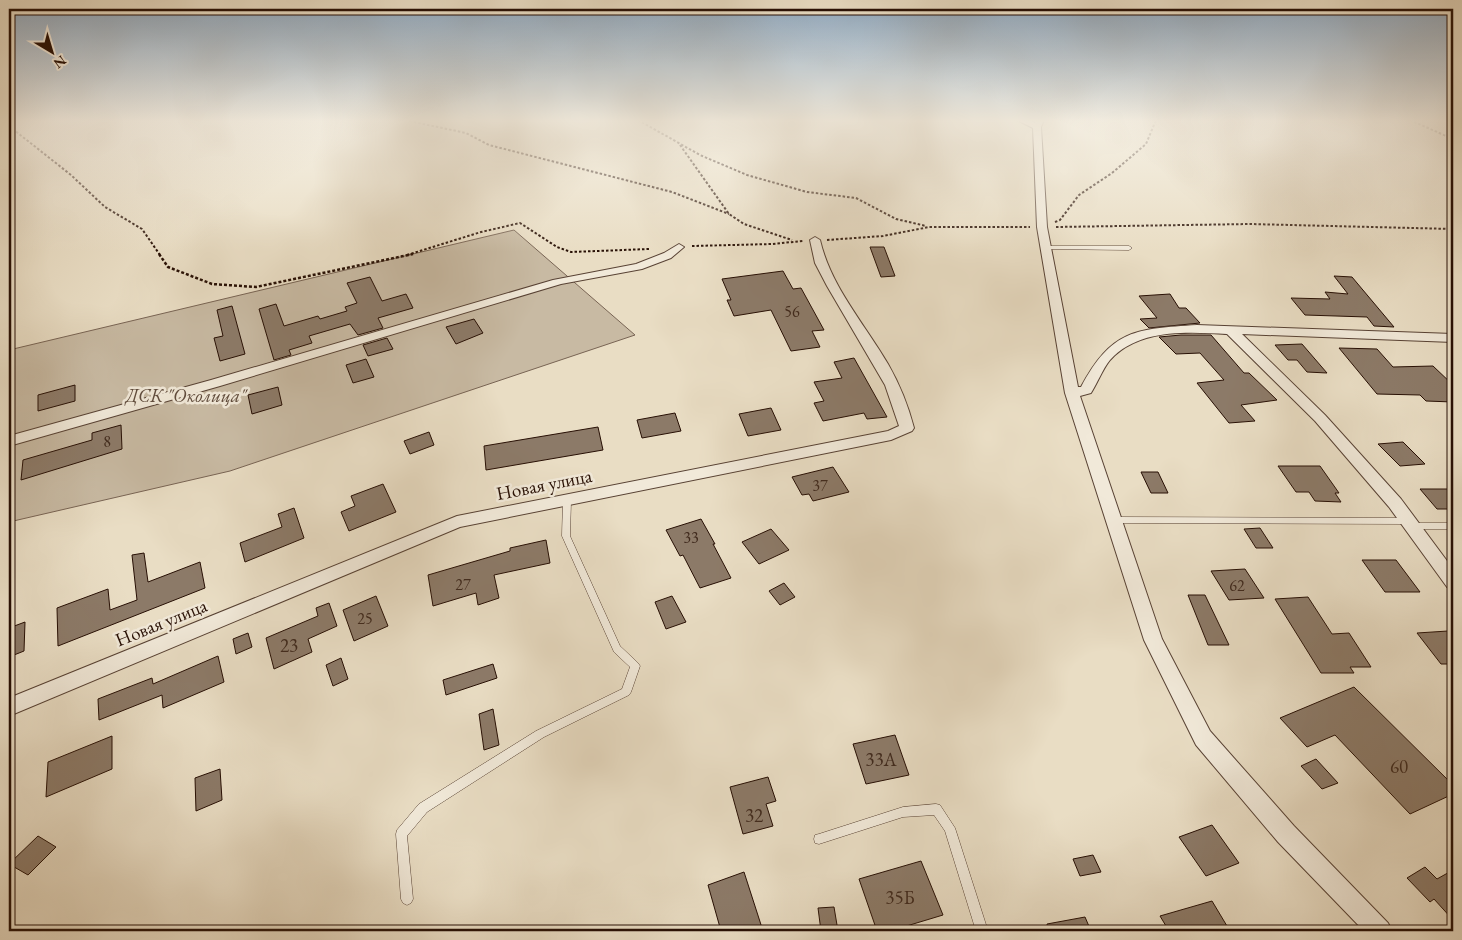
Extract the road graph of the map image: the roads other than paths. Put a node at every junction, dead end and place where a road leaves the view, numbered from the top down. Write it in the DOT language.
graph roads {
  1 [pos="1040,164"];
  2 [pos="815,240"];
  3 [pos="679,247"];
  4 [pos="1046,248"];
  5 [pos="1129,248"];
  6 [pos="1230,330"];
  7 [pos="1453,338"];
  8 [pos="1072,393"];
  9 [pos="9,441"];
  10 [pos="567,500"];
  11 [pos="1114,520"];
  12 [pos="1410,523"];
  13 [pos="1453,526"];
  14 [pos="1453,582"];
  15 [pos="9,706"];
  16 [pos="819,839"];
  17 [pos="407,899"];
  18 [pos="982,931"];
  19 [pos="1380,931"];
  1 -- 4 [label="street"];
  2 -- 10 [label="street, Новая улица"];
  3 -- 9 [label="street"];
  4 -- 5 [label="lane"];
  4 -- 8 [label="street"];
  6 -- 7 [label="street"];
  6 -- 8 [label="street"];
  6 -- 12 [label="street"];
  8 -- 11 [label="street"];
  10 -- 15 [label="street, Новая улица"];
  10 -- 17 [label="lane"];
  11 -- 12 [label="lane"];
  11 -- 19 [label="street"];
  12 -- 13 [label="lane"];
  12 -- 14 [label="street"];
  16 -- 18 [label="lane"];
}
